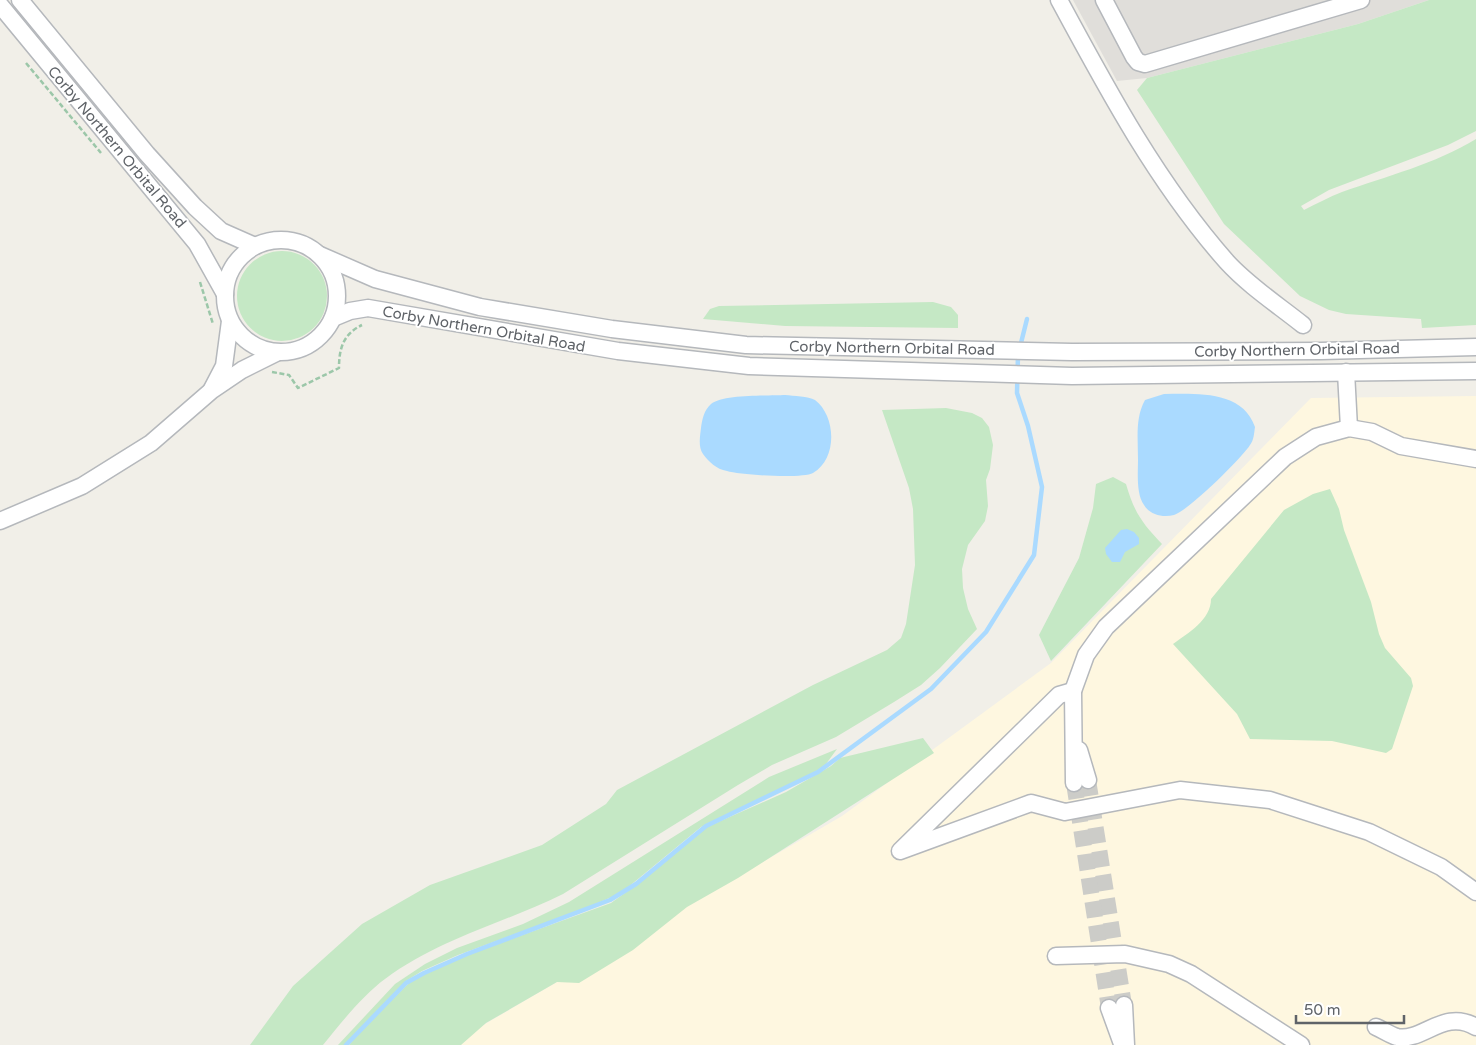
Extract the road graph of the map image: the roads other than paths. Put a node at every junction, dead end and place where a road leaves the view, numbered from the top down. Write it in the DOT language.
graph roads {
  1 [pos="20,0"];
  2 [pos="1059,0"];
  3 [pos="1104,0"];
  4 [pos="1361,0"];
  5 [pos="0,5"];
  6 [pos="255,246"];
  7 [pos="320,255"];
  8 [pos="224,294"];
  9 [pos="333,318"];
  10 [pos="230,321"];
  11 [pos="1303,325"];
  12 [pos="1476,346"];
  13 [pos="276,352"];
  14 [pos="1476,371"];
  15 [pos="1346,372"];
  16 [pos="211,391"];
  17 [pos="1349,428"];
  18 [pos="1476,459"];
  19 [pos="0,521"];
  20 [pos="1073,691"];
  21 [pos="1081,782"];
  22 [pos="1476,892"];
  23 [pos="1056,956"];
  24 [pos="1117,1007"];
  25 [pos="1376,1026"];
  26 [pos="1476,1027"];
  27 [pos="1124,1045"];
  28 [pos="1301,1045"];
  1 -- 6 [label="street, Corby Northern Orbital Road"];
  2 -- 11 [label="street"];
  3 -- 4 [label="street"];
  5 -- 8 [label="street, Corby Northern Orbital Road"];
  6 -- 7 [label="street"];
  6 -- 8 [label="street"];
  7 -- 9 [label="street"];
  7 -- 12 [label="street, Corby Northern Orbital Road"];
  8 -- 10 [label="street"];
  9 -- 13 [label="street"];
  9 -- 15 [label="street, Corby Northern Orbital Road"];
  10 -- 13 [label="street"];
  10 -- 16 [label="street"];
  13 -- 16 [label="street"];
  14 -- 15 [label="street, Corby Northern Orbital Road"];
  15 -- 17 [label="street"];
  16 -- 19 [label="street"];
  17 -- 18 [label="street"];
  17 -- 20 [label="street"];
  20 -- 21 [label="street"];
  20 -- 22 [label="street"];
  23 -- 28 [label="street"];
  24 -- 27 [label="street"];
  25 -- 26 [label="street"];
}
